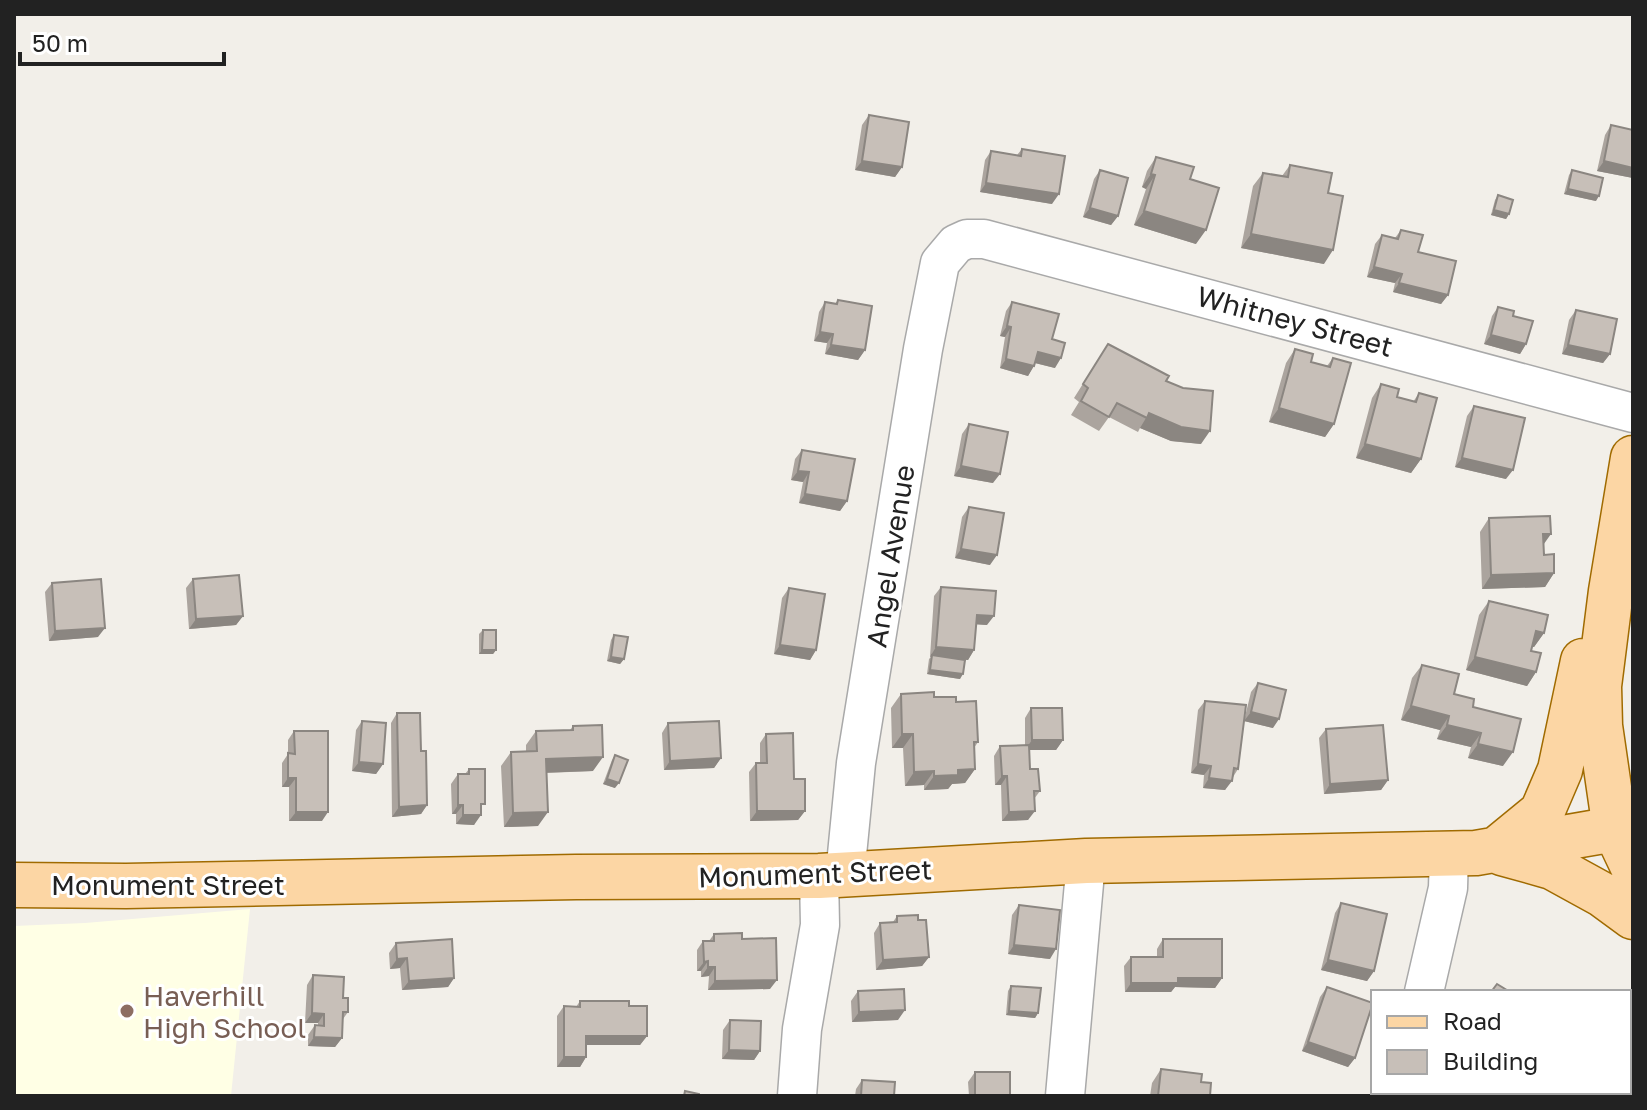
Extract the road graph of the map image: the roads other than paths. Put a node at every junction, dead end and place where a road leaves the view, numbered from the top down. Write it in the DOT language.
graph roads {
  1 [pos="956,244"];
  2 [pos="1633,413"];
  3 [pos="1632,474"];
  4 [pos="1611,591"];
  5 [pos="1627,841"];
  6 [pos="1496,851"];
  7 [pos="1449,854"];
  8 [pos="1086,861"];
  9 [pos="832,875"];
  10 [pos="14,885"];
  11 [pos="1633,917"];
  12 [pos="1424,990"];
  13 [pos="797,1096"];
  14 [pos="1065,1096"];
  1 -- 2 [label="street, Whitney Street"];
  1 -- 9 [label="street, Angel Avenue"];
  3 -- 4 [label="main road"];
  4 -- 5 [label="main road"];
  4 -- 6 [label="main road"];
  5 -- 6 [label="main road, Monument Street"];
  6 -- 7 [label="main road, Monument Street"];
  6 -- 11 [label="main road"];
  7 -- 8 [label="main road, Monument Street"];
  7 -- 12 [label="street"];
  8 -- 9 [label="main road, Monument Street"];
  8 -- 14 [label="street"];
  9 -- 10 [label="main road, Monument Street"];
  9 -- 13 [label="street, Angel Avenue"];
}
